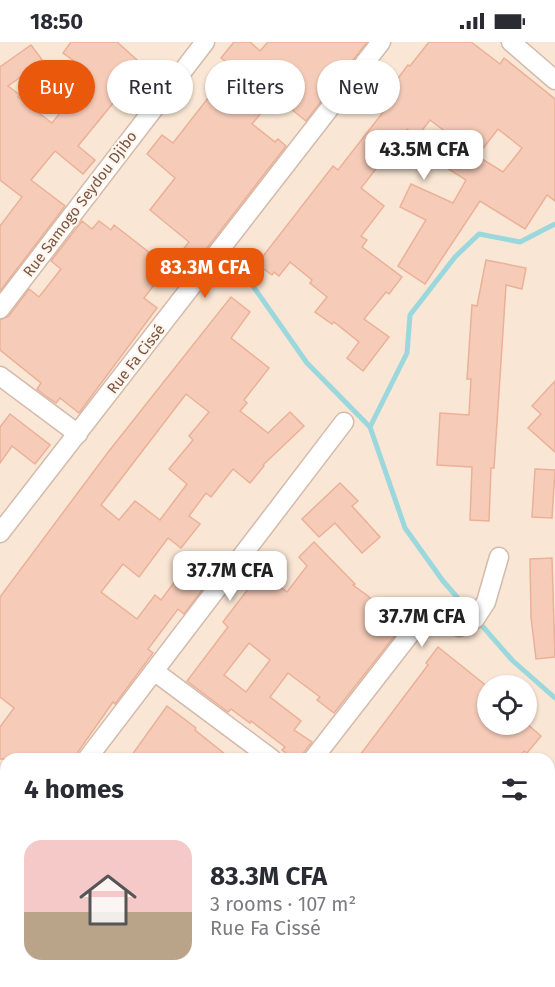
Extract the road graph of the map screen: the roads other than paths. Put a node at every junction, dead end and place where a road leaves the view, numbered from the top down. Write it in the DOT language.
graph roads {
  1 [pos="205,42"];
  2 [pos="381,42"];
  3 [pos="511,42"];
  4 [pos="555,80"];
  5 [pos="0,309"];
  6 [pos="0,376"];
  7 [pos="344,422"];
  8 [pos="78,434"];
  9 [pos="0,533"];
  10 [pos="499,557"];
  11 [pos="154,671"];
  12 [pos="92,753"];
  13 [pos="264,753"];
  14 [pos="318,753"];
  1 -- 5 [label="street, Rue Samogo Seydou Djibo"];
  2 -- 8 [label="street, Rue Fa Cissé"];
  3 -- 4 [label="street"];
  6 -- 8 [label="street"];
  7 -- 11 [label="street"];
  8 -- 9 [label="street, Rue Fa Cissé"];
  10 -- 14 [label="street"];
  11 -- 12 [label="street"];
  11 -- 13 [label="street"];
}
